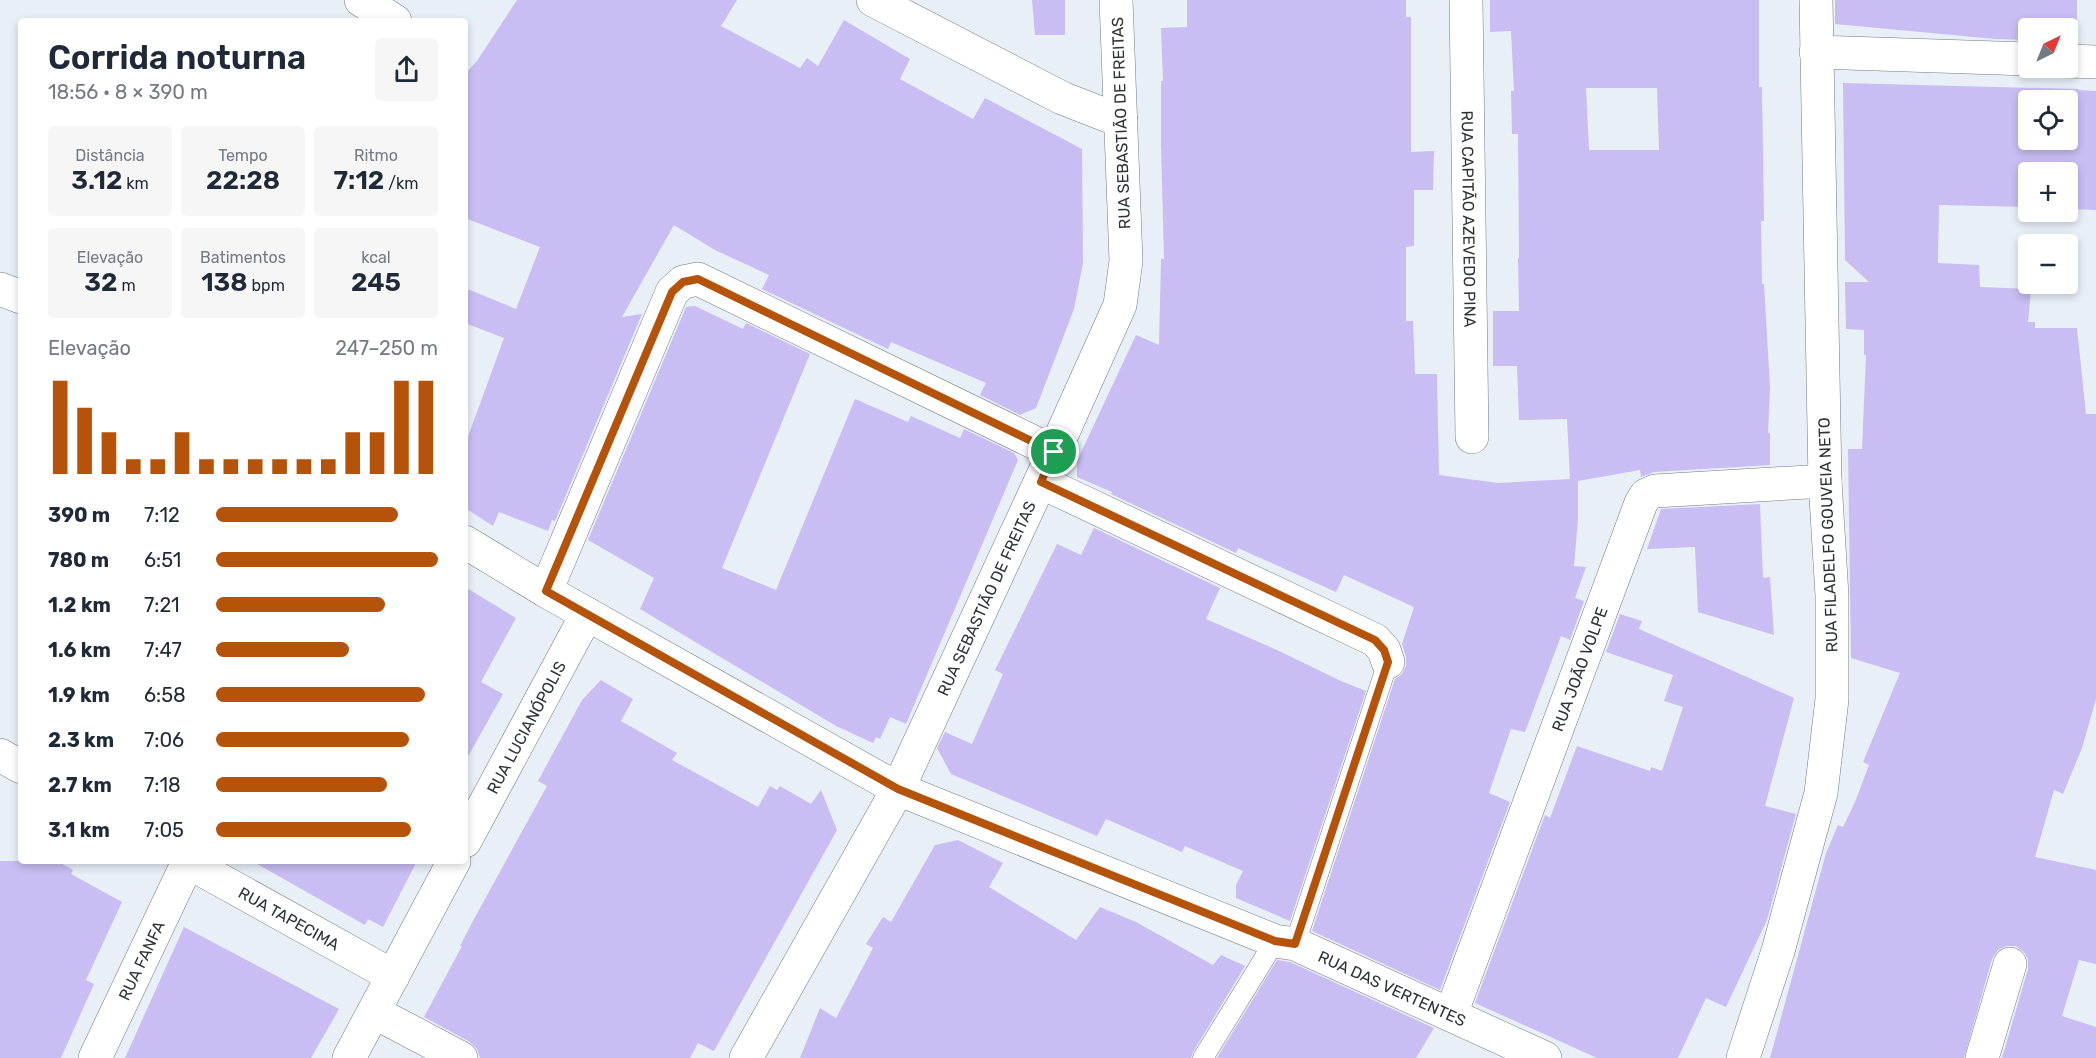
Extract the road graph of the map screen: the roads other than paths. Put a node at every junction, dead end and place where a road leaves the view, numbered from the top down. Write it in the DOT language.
graph roads {
  1 [pos="361,0"];
  2 [pos="873,0"];
  3 [pos="1116,0"];
  4 [pos="1466,0"];
  5 [pos="1816,0"];
  6 [pos="390,18"];
  7 [pos="1816,52"];
  8 [pos="2018,59"];
  9 [pos="2078,61"];
  10 [pos="2096,62"];
  11 [pos="1121,121"];
  12 [pos="0,289"];
  13 [pos="18,296"];
  14 [pos="1472,437"];
  15 [pos="1054,452"];
  16 [pos="1041,482"];
  17 [pos="1826,482"];
  18 [pos="468,544"];
  19 [pos="546,591"];
  20 [pos="587,614"];
  21 [pos="1388,662"];
  22 [pos="0,755"];
  23 [pos="18,765"];
  24 [pos="898,789"];
  25 [pos="468,835"];
  26 [pos="186,864"];
  27 [pos="191,864"];
  28 [pos="452,864"];
  29 [pos="1285,943"];
  30 [pos="2010,964"];
  31 [pos="393,976"];
  32 [pos="374,1011"];
  33 [pos="1451,1014"];
  34 [pos="95,1058"];
  35 [pos="349,1058"];
  36 [pos="461,1058"];
  37 [pos="746,1058"];
  38 [pos="1203,1058"];
  39 [pos="1545,1058"];
  40 [pos="1743,1058"];
  41 [pos="1982,1058"];
  1 -- 6 [label="street"];
  2 -- 11 [label="street"];
  3 -- 11 [label="street, RUA SEBASTIÃO DE FREITAS"];
  4 -- 14 [label="street, RUA CAPITÃO AZEVEDO PINA"];
  5 -- 7 [label="street, RUA FILADELFO GOUVEIA NETO"];
  7 -- 8 [label="street"];
  7 -- 17 [label="street, RUA FILADELFO GOUVEIA NETO"];
  9 -- 10 [label="street"];
  11 -- 15 [label="street, RUA SEBASTIÃO DE FREITAS"];
  12 -- 13 [label="street"];
  15 -- 16 [label="street, RUA SEBASTIÃO DE FREITAS"];
  15 -- 19 [label="street"];
  16 -- 21 [label="street"];
  16 -- 24 [label="street, RUA SEBASTIÃO DE FREITAS"];
  17 -- 33 [label="street, RUA JOÃO VOLPE"];
  17 -- 40 [label="street, RUA FILADELFO GOUVEIA NETO"];
  18 -- 19 [label="street, RUA DAS VERTENTES"];
  19 -- 20 [label="street, RUA DAS VERTENTES"];
  20 -- 24 [label="street, RUA DAS VERTENTES"];
  20 -- 25 [label="street, RUA LUCIANÓPOLIS"];
  21 -- 29 [label="lane"];
  22 -- 23 [label="street"];
  24 -- 29 [label="street, RUA DAS VERTENTES"];
  24 -- 37 [label="street, RUA SEBASTIÃO DE FREITAS"];
  26 -- 34 [label="street, RUA FANFA"];
  27 -- 31 [label="street, RUA TAPECIMA"];
  28 -- 31 [label="street"];
  29 -- 33 [label="street, RUA DAS VERTENTES"];
  29 -- 38 [label="lane"];
  30 -- 41 [label="street"];
  31 -- 32 [label="street"];
  32 -- 35 [label="street"];
  32 -- 36 [label="street"];
  33 -- 39 [label="street, RUA DAS VERTENTES"];
}
